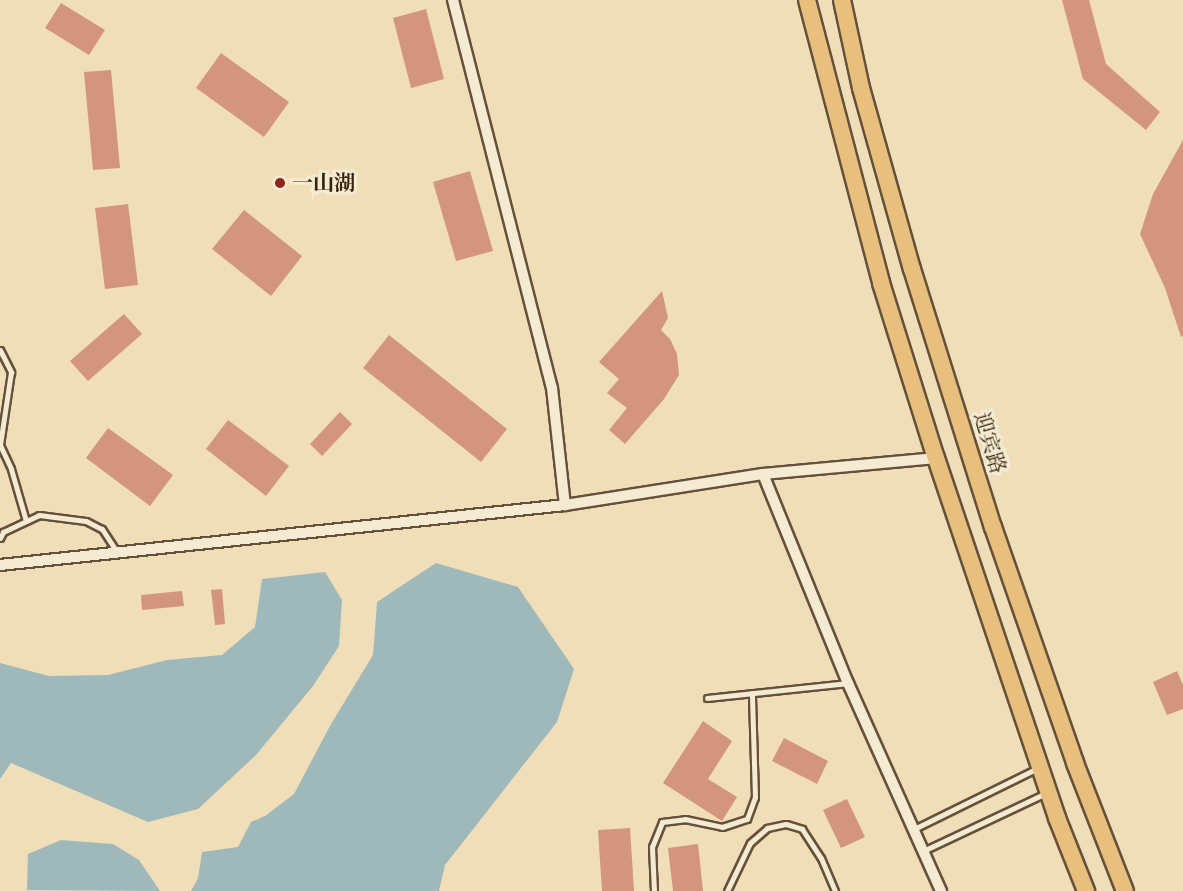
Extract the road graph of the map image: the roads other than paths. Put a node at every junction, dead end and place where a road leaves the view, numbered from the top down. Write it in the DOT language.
graph roads {
  1 [pos="453,0"];
  2 [pos="807,0"];
  3 [pos="842,0"];
  4 [pos="0,350"];
  5 [pos="0,445"];
  6 [pos="936,458"];
  7 [pos="764,474"];
  8 [pos="565,505"];
  9 [pos="26,521"];
  10 [pos="0,538"];
  11 [pos="117,553"];
  12 [pos="0,565"];
  13 [pos="848,683"];
  14 [pos="752,693"];
  15 [pos="706,698"];
  16 [pos="1039,768"];
  17 [pos="1048,792"];
  18 [pos="913,829"];
  19 [pos="923,851"];
  20 [pos="654,891"];
  21 [pos="727,891"];
  22 [pos="835,891"];
  23 [pos="941,891"];
  24 [pos="1086,891"];
  25 [pos="1125,891"];
  1 -- 8 [label="street"];
  2 -- 6 [label="highway"];
  3 -- 25 [label="highway, 迎宾路"];
  4 -- 5 [label="lane"];
  5 -- 9 [label="lane"];
  6 -- 7 [label="street"];
  6 -- 16 [label="highway"];
  7 -- 8 [label="street"];
  7 -- 13 [label="street"];
  8 -- 11 [label="street"];
  9 -- 10 [label="lane"];
  9 -- 11 [label="lane"];
  11 -- 12 [label="street"];
  13 -- 14 [label="lane"];
  13 -- 18 [label="street"];
  14 -- 15 [label="lane"];
  14 -- 20 [label="lane"];
  16 -- 17 [label="highway"];
  16 -- 18 [label="lane"];
  17 -- 19 [label="lane"];
  17 -- 24 [label="highway"];
  18 -- 19 [label="street"];
  19 -- 23 [label="street"];
  21 -- 22 [label="lane"];
}
